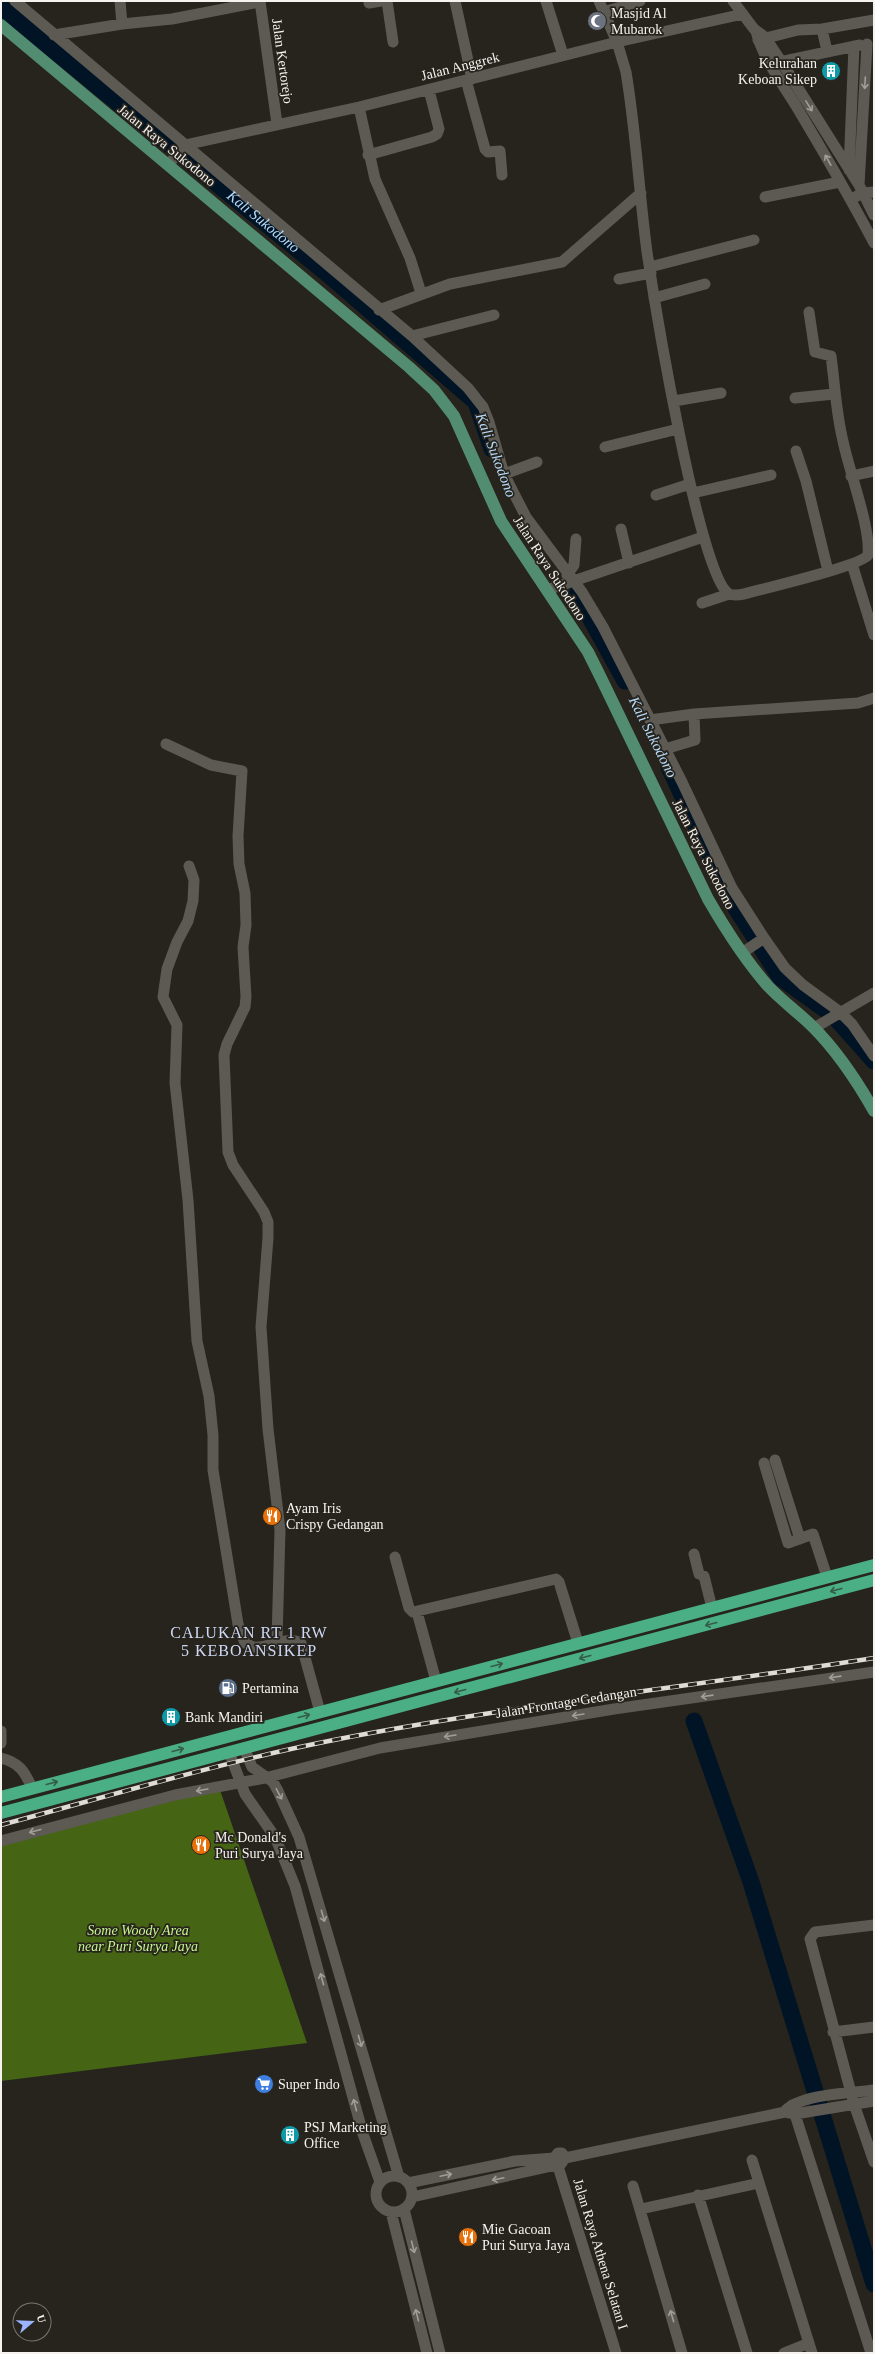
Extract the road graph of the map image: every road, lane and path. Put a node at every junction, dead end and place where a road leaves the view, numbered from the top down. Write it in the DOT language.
graph roads {
  1 [pos="16,1"];
  2 [pos="120,1"];
  3 [pos="381,1"];
  4 [pos="387,1"];
  5 [pos="455,1"];
  6 [pos="546,1"];
  7 [pos="599,1"];
  8 [pos="640,1"];
  9 [pos="733,1"];
  10 [pos="260,2"];
  11 [pos="369,3"];
  12 [pos="742,8"];
  13 [pos="604,12"];
  14 [pos="874,20"];
  15 [pos="122,24"];
  16 [pos="1,25"];
  17 [pos="822,29"];
  18 [pos="54,35"];
  19 [pos="759,36"];
  20 [pos="393,42"];
  21 [pos="617,42"];
  22 [pos="870,44"];
  23 [pos="854,46"];
  24 [pos="827,51"];
  25 [pos="563,55"];
  26 [pos="776,63"];
  27 [pos="469,79"];
  28 [pos="429,90"];
  29 [pos="359,107"];
  30 [pos="277,124"];
  31 [pos="184,146"];
  32 [pos="368,155"];
  33 [pos="171,162"];
  34 [pos="849,170"];
  35 [pos="502,175"];
  36 [pos="840,182"];
  37 [pos="865,190"];
  38 [pos="640,194"];
  39 [pos="765,197"];
  40 [pos="851,199"];
  41 [pos="874,215"];
  42 [pos="754,240"];
  43 [pos="874,243"];
  44 [pos="650,270"];
  45 [pos="619,278"];
  46 [pos="705,284"];
  47 [pos="421,293"];
  48 [pos="654,298"];
  49 [pos="379,310"];
  50 [pos="809,312"];
  51 [pos="494,315"];
  52 [pos="412,336"];
  53 [pos="721,393"];
  54 [pos="834,394"];
  55 [pos="795,398"];
  56 [pos="674,401"];
  57 [pos="678,429"];
  58 [pos="605,447"];
  59 [pos="796,451"];
  60 [pos="538,462"];
  61 [pos="874,471"];
  62 [pos="504,474"];
  63 [pos="770,475"];
  64 [pos="851,476"];
  65 [pos="692,489"];
  66 [pos="656,495"];
  67 [pos="621,529"];
  68 [pos="576,538"];
  69 [pos="703,538"];
  70 [pos="629,563"];
  71 [pos="852,564"];
  72 [pos="828,571"];
  73 [pos="570,579"];
  74 [pos="550,589"];
  75 [pos="729,594"];
  76 [pos="702,603"];
  77 [pos="874,635"];
  78 [pos="874,698"];
  79 [pos="694,714"];
  80 [pos="650,720"];
  81 [pos="166,744"];
  82 [pos="665,749"];
  83 [pos="189,866"];
  84 [pos="762,939"];
  85 [pos="744,951"];
  86 [pos="874,993"];
  87 [pos="838,1013"];
  88 [pos="817,1025"];
  89 [pos="874,1056"];
  90 [pos="874,1111"];
  91 [pos="775,1460"];
  92 [pos="764,1463"];
  93 [pos="800,1539"];
  94 [pos="694,1554"];
  95 [pos="395,1557"];
  96 [pos="874,1565"];
  97 [pos="827,1577"];
  98 [pos="874,1580"];
  99 [pos="712,1608"];
  100 [pos="417,1612"];
  101 [pos="277,1641"];
  102 [pos="578,1644"];
  103 [pos="874,1672"];
  104 [pos="436,1681"];
  105 [pos="320,1712"];
  106 [pos="1,1732"];
  107 [pos="238,1734"];
  108 [pos="224,1737"];
  109 [pos="1,1743"];
  110 [pos="244,1748"];
  111 [pos="229,1752"];
  112 [pos="1,1758"];
  113 [pos="265,1778"];
  114 [pos="240,1782"];
  115 [pos="32,1788"];
  116 [pos="1,1797"];
  117 [pos="1,1813"];
  118 [pos="1,1841"];
  119 [pos="874,1925"];
  120 [pos="874,2027"];
  121 [pos="833,2032"];
  122 [pos="874,2090"];
  123 [pos="851,2093"];
  124 [pos="874,2101"];
  125 [pos="854,2104"];
  126 [pos="807,2106"];
  127 [pos="790,2110"];
  128 [pos="558,2160"];
  129 [pos="752,2160"];
  130 [pos="874,2162"];
  131 [pos="404,2180"];
  132 [pos="380,2182"];
  133 [pos="759,2183"];
  134 [pos="632,2186"];
  135 [pos="698,2195"];
  136 [pos="412,2197"];
  137 [pos="404,2209"];
  138 [pos="641,2209"];
  139 [pos="391,2212"];
  140 [pos="810,2348"];
  141 [pos="427,2353"];
  142 [pos="440,2353"];
  143 [pos="616,2353"];
  144 [pos="682,2353"];
  145 [pos="747,2353"];
  146 [pos="784,2353"];
  147 [pos="871,2353"];
  1 -- 18 [label="street"];
  2 -- 15 [label="street"];
  3 -- 11 [label="street"];
  4 -- 20 [label="street"];
  5 -- 27 [label="street"];
  6 -- 25 [label="street"];
  7 -- 13 [label="street"];
  8 -- 13 [label="street"];
  9 -- 12 [label="street"];
  10 -- 15 [label="street"];
  10 -- 30 [label="street, Jalan Kertorejo"];
  12 -- 19 [label="street"];
  12 -- 21 [label="street, Jalan Anggrek"];
  13 -- 21 [label="street"];
  14 -- 17 [label="street"];
  15 -- 18 [label="street"];
  16 -- 33 [label="main road, Jalan Raya Sukodono"];
  17 -- 19 [label="street"];
  17 -- 24 [label="street"];
  18 -- 31 [label="street"];
  19 -- 26 [label="street"];
  21 -- 25 [label="street, Jalan Anggrek"];
  21 -- 38 [label="street"];
  22 -- 23 [label="street"];
  22 -- 37 [label="street, one-way"];
  23 -- 24 [label="street"];
  23 -- 34 [label="street"];
  24 -- 26 [label="street"];
  25 -- 27 [label="street, Jalan Anggrek"];
  26 -- 34 [label="street, one-way"];
  36 -- 26 [label="street, one-way"];
  27 -- 28 [label="street, Jalan Anggrek"];
  27 -- 35 [label="street"];
  28 -- 29 [label="street, Jalan Anggrek"];
  28 -- 32 [label="street"];
  29 -- 30 [label="street, Jalan Anggrek"];
  29 -- 32 [label="street"];
  30 -- 31 [label="street, Jalan Anggrek"];
  31 -- 33 [label="street"];
  31 -- 49 [label="street"];
  32 -- 47 [label="street"];
  33 -- 74 [label="main road, Jalan Raya Sukodono"];
  34 -- 37 [label="street"];
  36 -- 39 [label="street"];
  36 -- 40 [label="street"];
  37 -- 40 [label="street"];
  37 -- 41 [label="street"];
  38 -- 44 [label="street"];
  38 -- 47 [label="street"];
  40 -- 43 [label="street"];
  42 -- 44 [label="street"];
  44 -- 45 [label="street"];
  44 -- 48 [label="street"];
  46 -- 48 [label="street"];
  47 -- 49 [label="street"];
  48 -- 56 [label="street"];
  49 -- 52 [label="street"];
  50 -- 54 [label="street"];
  51 -- 52 [label="street"];
  52 -- 62 [label="street"];
  53 -- 56 [label="street"];
  54 -- 55 [label="street"];
  54 -- 64 [label="street"];
  56 -- 57 [label="street"];
  57 -- 58 [label="street"];
  57 -- 65 [label="street"];
  59 -- 72 [label="street"];
  60 -- 62 [label="street"];
  61 -- 64 [label="street"];
  62 -- 73 [label="street"];
  63 -- 65 [label="street"];
  64 -- 71 [label="street"];
  65 -- 66 [label="street"];
  65 -- 69 [label="street"];
  67 -- 70 [label="street"];
  68 -- 73 [label="street"];
  69 -- 70 [label="street"];
  69 -- 75 [label="street"];
  70 -- 73 [label="street"];
  71 -- 72 [label="street"];
  71 -- 77 [label="street"];
  72 -- 75 [label="street"];
  73 -- 74 [label="street"];
  73 -- 80 [label="street"];
  74 -- 85 [label="main road, Jalan Raya Sukodono"];
  75 -- 76 [label="street"];
  78 -- 79 [label="street"];
  79 -- 80 [label="street"];
  79 -- 82 [label="street"];
  80 -- 82 [label="street"];
  81 -- 101 [label="street"];
  82 -- 84 [label="street"];
  83 -- 101 [label="street"];
  84 -- 85 [label="street"];
  84 -- 87 [label="street"];
  85 -- 88 [label="main road, Jalan Raya Sukodono"];
  86 -- 87 [label="street"];
  87 -- 88 [label="street"];
  87 -- 89 [label="street"];
  88 -- 90 [label="main road, Jalan Raya Sukodono"];
  91 -- 93 [label="street"];
  92 -- 93 [label="street"];
  93 -- 97 [label="street"];
  94 -- 99 [label="street"];
  95 -- 100 [label="street"];
  96 -- 97 [label="highway"];
  97 -- 99 [label="highway"];
  98 -- 110 [label="highway, one-way"];
  99 -- 102 [label="highway"];
  100 -- 102 [label="street"];
  100 -- 104 [label="street"];
  101 -- 105 [label="street"];
  104 -- 102 [label="highway, one-way"];
  103 -- 113 [label="street, Jalan Frontage Gedangan, one-way"];
  104 -- 105 [label="highway"];
  107 -- 105 [label="highway, one-way"];
  106 -- 109 [label="street"];
  107 -- 108 [label="highway"];
  107 -- 110 [label="highway"];
  108 -- 111 [label="highway"];
  115 -- 108 [label="highway, one-way"];
  110 -- 111 [label="highway"];
  110 -- 113 [label="street"];
  111 -- 114 [label="street"];
  111 -- 117 [label="highway"];
  112 -- 115 [label="street"];
  113 -- 114 [label="street, Jalan Frontage Gedangan"];
  113 -- 131 [label="street, one-way"];
  114 -- 118 [label="street, Jalan Frontage Gedangan, one-way"];
  132 -- 114 [label="street, one-way"];
  115 -- 116 [label="highway"];
  119 -- 121 [label="street"];
  120 -- 121 [label="street"];
  121 -- 123 [label="street"];
  122 -- 123 [label="street"];
  123 -- 125 [label="street"];
  123 -- 126 [label="street"];
  124 -- 125 [label="street"];
  125 -- 126 [label="street"];
  125 -- 130 [label="street"];
  126 -- 127 [label="street"];
  127 -- 128 [label="street"];
  127 -- 147 [label="street"];
  131 -- 128 [label="street, one-way"];
  128 -- 136 [label="street, one-way"];
  128 -- 143 [label="street, Jalan Raya Athena Selatan I"];
  129 -- 133 [label="street"];
  131 -- 132 [label="street"];
  131 -- 136 [label="street"];
  132 -- 139 [label="street"];
  133 -- 135 [label="street"];
  133 -- 140 [label="street"];
  134 -- 138 [label="street"];
  135 -- 138 [label="street"];
  135 -- 145 [label="street"];
  136 -- 137 [label="street"];
  137 -- 139 [label="street"];
  137 -- 142 [label="street, one-way"];
  144 -- 138 [label="street, one-way"];
  141 -- 139 [label="street, one-way"];
  140 -- 146 [label="street"];
}
